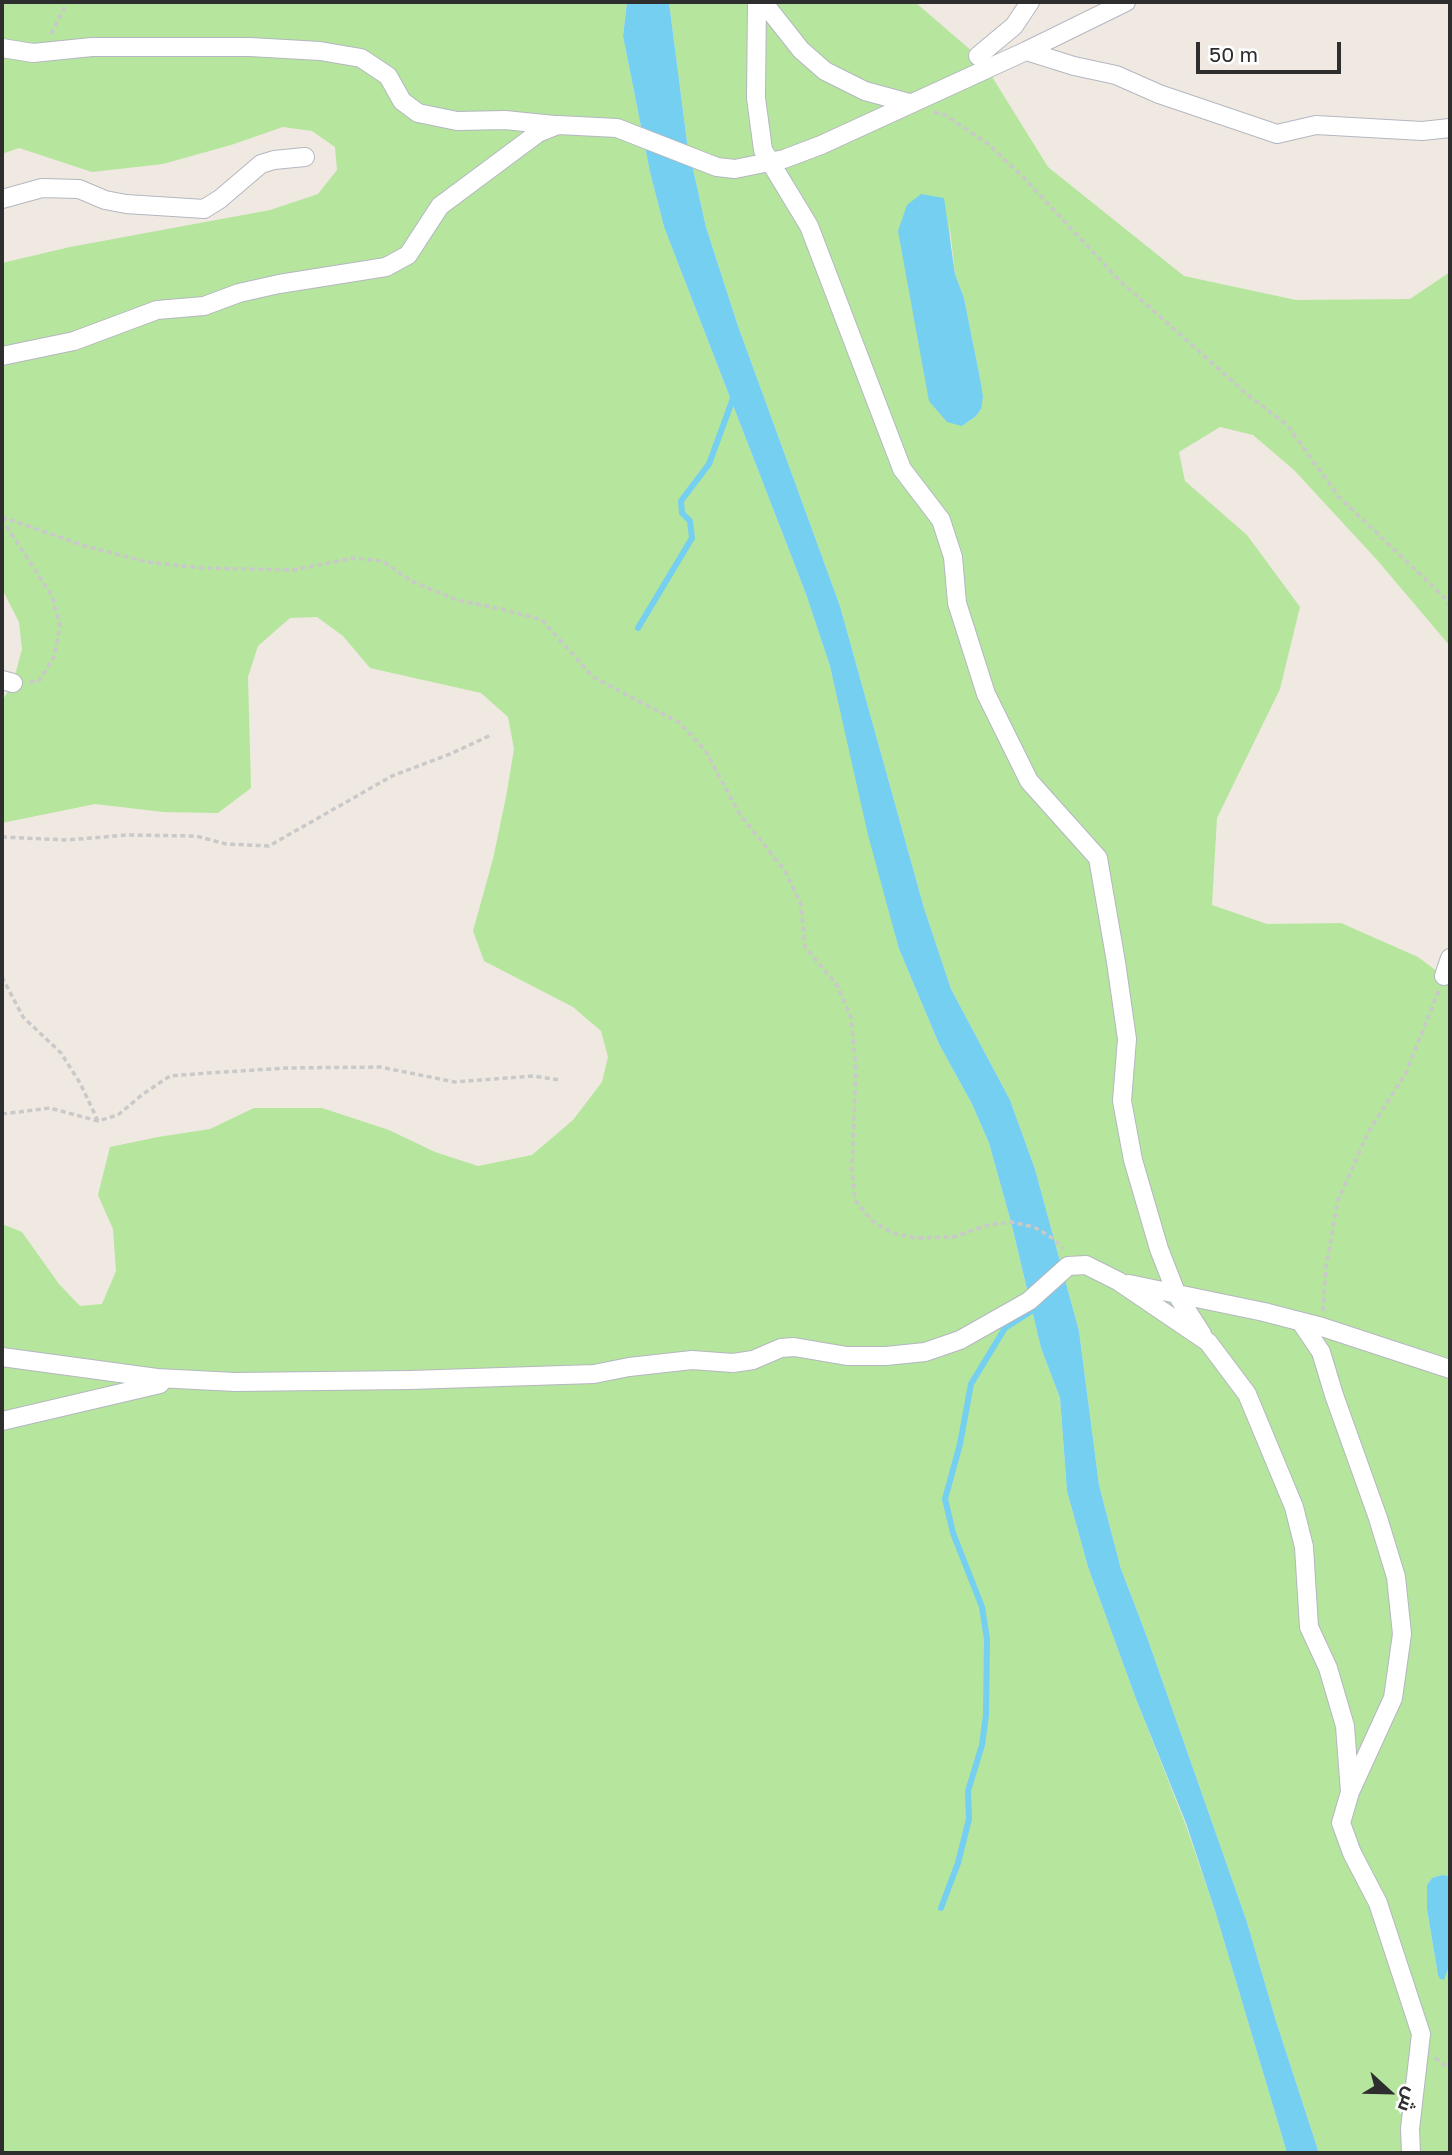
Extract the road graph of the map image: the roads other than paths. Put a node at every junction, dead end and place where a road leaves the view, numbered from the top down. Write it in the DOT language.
graph roads {
  1 [pos="757,2"];
  2 [pos="763,2"];
  3 [pos="1030,2"];
  4 [pos="1126,2"];
  5 [pos="2,48"];
  6 [pos="1026,51"];
  7 [pos="978,56"];
  8 [pos="908,103"];
  9 [pos="558,125"];
  10 [pos="1450,128"];
  11 [pos="305,157"];
  12 [pos="771,162"];
  13 [pos="2,199"];
  14 [pos="2,356"];
  15 [pos="1450,958"];
  16 [pos="1444,976"];
  17 [pos="1118,1281"];
  18 [pos="1177,1295"];
  19 [pos="1300,1321"];
  20 [pos="1208,1342"];
  21 [pos="2,1357"];
  22 [pos="1450,1369"];
  23 [pos="181,1380"];
  24 [pos="2,1421"];
  25 [pos="1350,1791"];
  26 [pos="1411,2153"];
  1 -- 12 [label="street"];
  2 -- 8 [label="street"];
  3 -- 7 [label="street"];
  4 -- 6 [label="street"];
  5 -- 9 [label="street"];
  6 -- 8 [label="street"];
  6 -- 10 [label="street"];
  8 -- 12 [label="street"];
  9 -- 12 [label="street"];
  9 -- 14 [label="street"];
  11 -- 13 [label="street"];
  12 -- 18 [label="street"];
  15 -- 16 [label="street"];
  17 -- 18 [label="street"];
  17 -- 20 [label="street"];
  17 -- 23 [label="street"];
  18 -- 19 [label="street"];
  18 -- 20 [label="street"];
  19 -- 22 [label="street"];
  19 -- 25 [label="street"];
  20 -- 25 [label="street"];
  21 -- 23 [label="street"];
  23 -- 24 [label="street"];
  25 -- 26 [label="street"];
}
